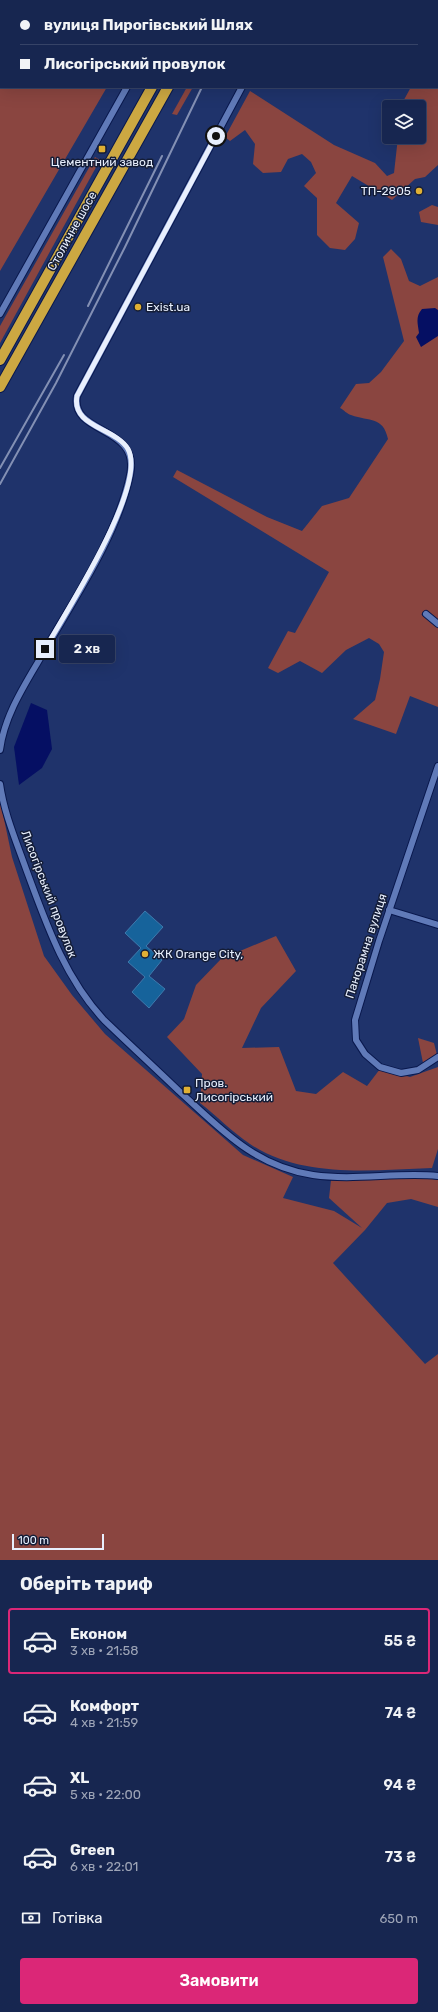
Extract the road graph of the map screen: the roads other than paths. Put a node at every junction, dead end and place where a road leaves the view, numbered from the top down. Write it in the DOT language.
graph roads {
  1 [pos="126,88"];
  2 [pos="151,88"];
  3 [pos="167,88"];
  4 [pos="241,88"];
  5 [pos="0,314"];
  6 [pos="0,360"];
  7 [pos="0,387"];
  8 [pos="426,614"];
  9 [pos="438,624"];
  10 [pos="0,750"];
  11 [pos="438,766"];
  12 [pos="0,784"];
  13 [pos="389,910"];
  14 [pos="438,925"];
  15 [pos="438,1057"];
  16 [pos="438,1176"];
  1 -- 5 [label="street, Столичне шосе"];
  2 -- 6 [label="highway, Столичне шосе"];
  3 -- 7 [label="highway, Столичне шосе"];
  4 -- 10 [label="street"];
  8 -- 9 [label="street"];
  11 -- 13 [label="street, Панорамна вулиця"];
  12 -- 16 [label="street, Лисогірський провулок"];
  13 -- 14 [label="street"];
  13 -- 15 [label="street, Панорамна вулиця"];
}
